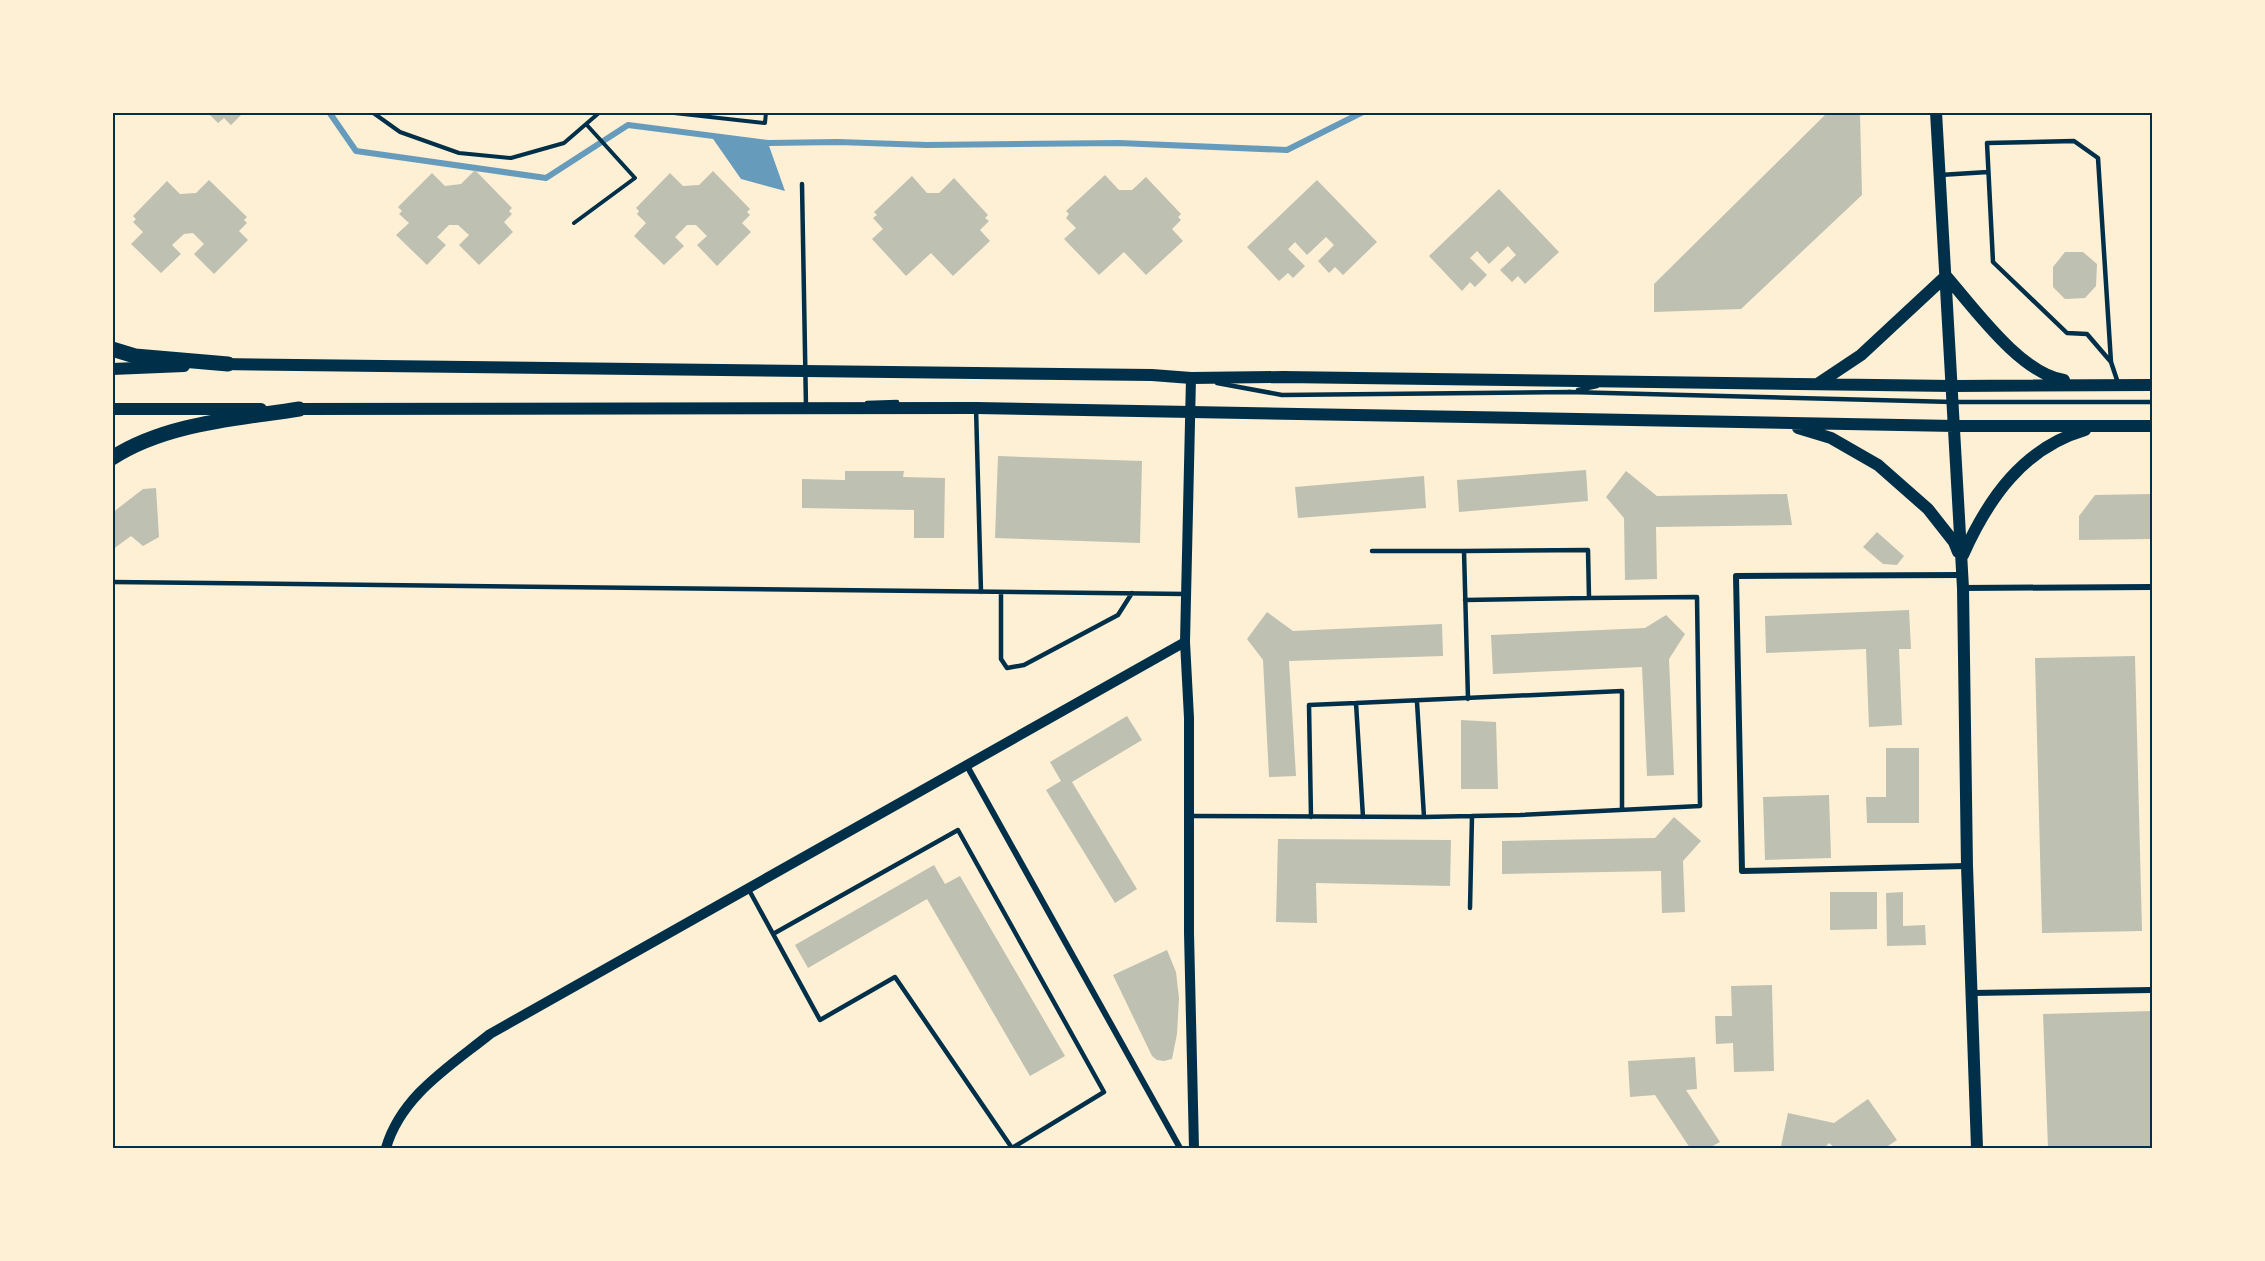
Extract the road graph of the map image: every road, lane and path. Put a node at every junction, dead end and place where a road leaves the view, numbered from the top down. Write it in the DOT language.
graph roads {
  1 [pos="372,112"];
  2 [pos="600,112"];
  3 [pos="665,112"];
  4 [pos="766,112"];
  5 [pos="1936,112"];
  6 [pos="586,124"];
  7 [pos="1988,172"];
  8 [pos="1940,175"];
  9 [pos="802,184"];
  10 [pos="574,223"];
  11 [pos="1946,276"];
  12 [pos="112,349"];
  13 [pos="2111,362"];
  14 [pos="228,363"];
  15 [pos="112,369"];
  16 [pos="805,370"];
  17 [pos="1191,378"];
  18 [pos="1620,381"];
  19 [pos="1818,384"];
  20 [pos="2116,385"];
  21 [pos="2152,385"];
  22 [pos="1953,386"];
  23 [pos="1569,392"];
  24 [pos="1953,402"];
  25 [pos="2152,402"];
  26 [pos="806,408"];
  27 [pos="976,408"];
  28 [pos="112,409"];
  29 [pos="299,409"];
  30 [pos="1191,412"];
  31 [pos="1780,423"];
  32 [pos="1954,426"];
  33 [pos="2100,426"];
  34 [pos="2152,426"];
  35 [pos="112,458"];
  36 [pos="1372,551"];
  37 [pos="1464,551"];
  38 [pos="1961,558"];
  39 [pos="112,582"];
  40 [pos="1963,582"];
  41 [pos="2152,587"];
  42 [pos="981,592"];
  43 [pos="1001,592"];
  44 [pos="1132,593"];
  45 [pos="1186,594"];
  46 [pos="1589,598"];
  47 [pos="1465,600"];
  48 [pos="1185,642"];
  49 [pos="1468,699"];
  50 [pos="1417,702"];
  51 [pos="1356,703"];
  52 [pos="966,764"];
  53 [pos="1622,810"];
  54 [pos="1190,816"];
  55 [pos="1472,816"];
  56 [pos="1311,817"];
  57 [pos="1363,817"];
  58 [pos="1424,817"];
  59 [pos="1967,866"];
  60 [pos="748,887"];
  61 [pos="1470,908"];
  62 [pos="773,934"];
  63 [pos="2152,990"];
  64 [pos="1972,993"];
  65 [pos="386,1149"];
  66 [pos="1180,1149"];
  67 [pos="1194,1149"];
  68 [pos="1977,1149"];
  1 -- 6 [label="path"];
  2 -- 6 [label="path"];
  3 -- 4 [label="path"];
  5 -- 8 [label="main road"];
  6 -- 10 [label="path"];
  7 -- 8 [label="lane"];
  7 -- 13 [label="lane"];
  7 -- 13 [label="lane"];
  8 -- 11 [label="main road"];
  9 -- 16 [label="lane"];
  11 -- 19 [label="main road"];
  11 -- 20 [label="main road"];
  11 -- 22 [label="main road"];
  12 -- 14 [label="highway"];
  13 -- 20 [label="lane"];
  14 -- 15 [label="main road"];
  14 -- 16 [label="main road"];
  16 -- 17 [label="main road"];
  16 -- 26 [label="lane"];
  17 -- 18 [label="main road"];
  17 -- 23 [label="lane"];
  17 -- 30 [label="street"];
  18 -- 19 [label="main road"];
  18 -- 23 [label="lane"];
  19 -- 22 [label="main road"];
  20 -- 21 [label="main road"];
  20 -- 22 [label="main road"];
  22 -- 24 [label="main road"];
  23 -- 24 [label="lane"];
  24 -- 25 [label="lane"];
  24 -- 32 [label="main road"];
  26 -- 27 [label="main road"];
  26 -- 29 [label="main road"];
  26 -- 30 [label="lane"];
  27 -- 30 [label="main road"];
  27 -- 42 [label="lane"];
  28 -- 29 [label="main road"];
  29 -- 35 [label="highway"];
  30 -- 31 [label="main road"];
  30 -- 45 [label="street"];
  31 -- 32 [label="main road"];
  31 -- 38 [label="main road"];
  32 -- 33 [label="main road"];
  32 -- 38 [label="main road"];
  33 -- 34 [label="main road"];
  33 -- 38 [label="main road"];
  36 -- 37 [label="lane"];
  37 -- 46 [label="lane"];
  37 -- 47 [label="lane"];
  38 -- 40 [label="main road"];
  39 -- 42 [label="lane"];
  40 -- 41 [label="street"];
  40 -- 59 [label="main road"];
  40 -- 59 [label="street"];
  42 -- 43 [label="lane"];
  43 -- 44 [label="lane"];
  43 -- 44 [label="lane"];
  44 -- 45 [label="lane"];
  45 -- 48 [label="street"];
  46 -- 47 [label="lane"];
  46 -- 53 [label="lane"];
  47 -- 49 [label="lane"];
  48 -- 52 [label="street"];
  48 -- 54 [label="street"];
  49 -- 50 [label="lane"];
  49 -- 53 [label="lane"];
  50 -- 51 [label="lane"];
  50 -- 58 [label="lane"];
  51 -- 56 [label="lane"];
  51 -- 57 [label="lane"];
  52 -- 60 [label="street"];
  52 -- 66 [label="street"];
  53 -- 55 [label="lane"];
  54 -- 56 [label="lane"];
  54 -- 67 [label="street"];
  55 -- 58 [label="lane"];
  55 -- 61 [label="lane"];
  56 -- 57 [label="lane"];
  57 -- 58 [label="lane"];
  59 -- 64 [label="main road"];
  60 -- 62 [label="lane"];
  60 -- 65 [label="street"];
  62 -- 62 [label="lane"];
  63 -- 64 [label="street"];
  64 -- 68 [label="main road"];
}
